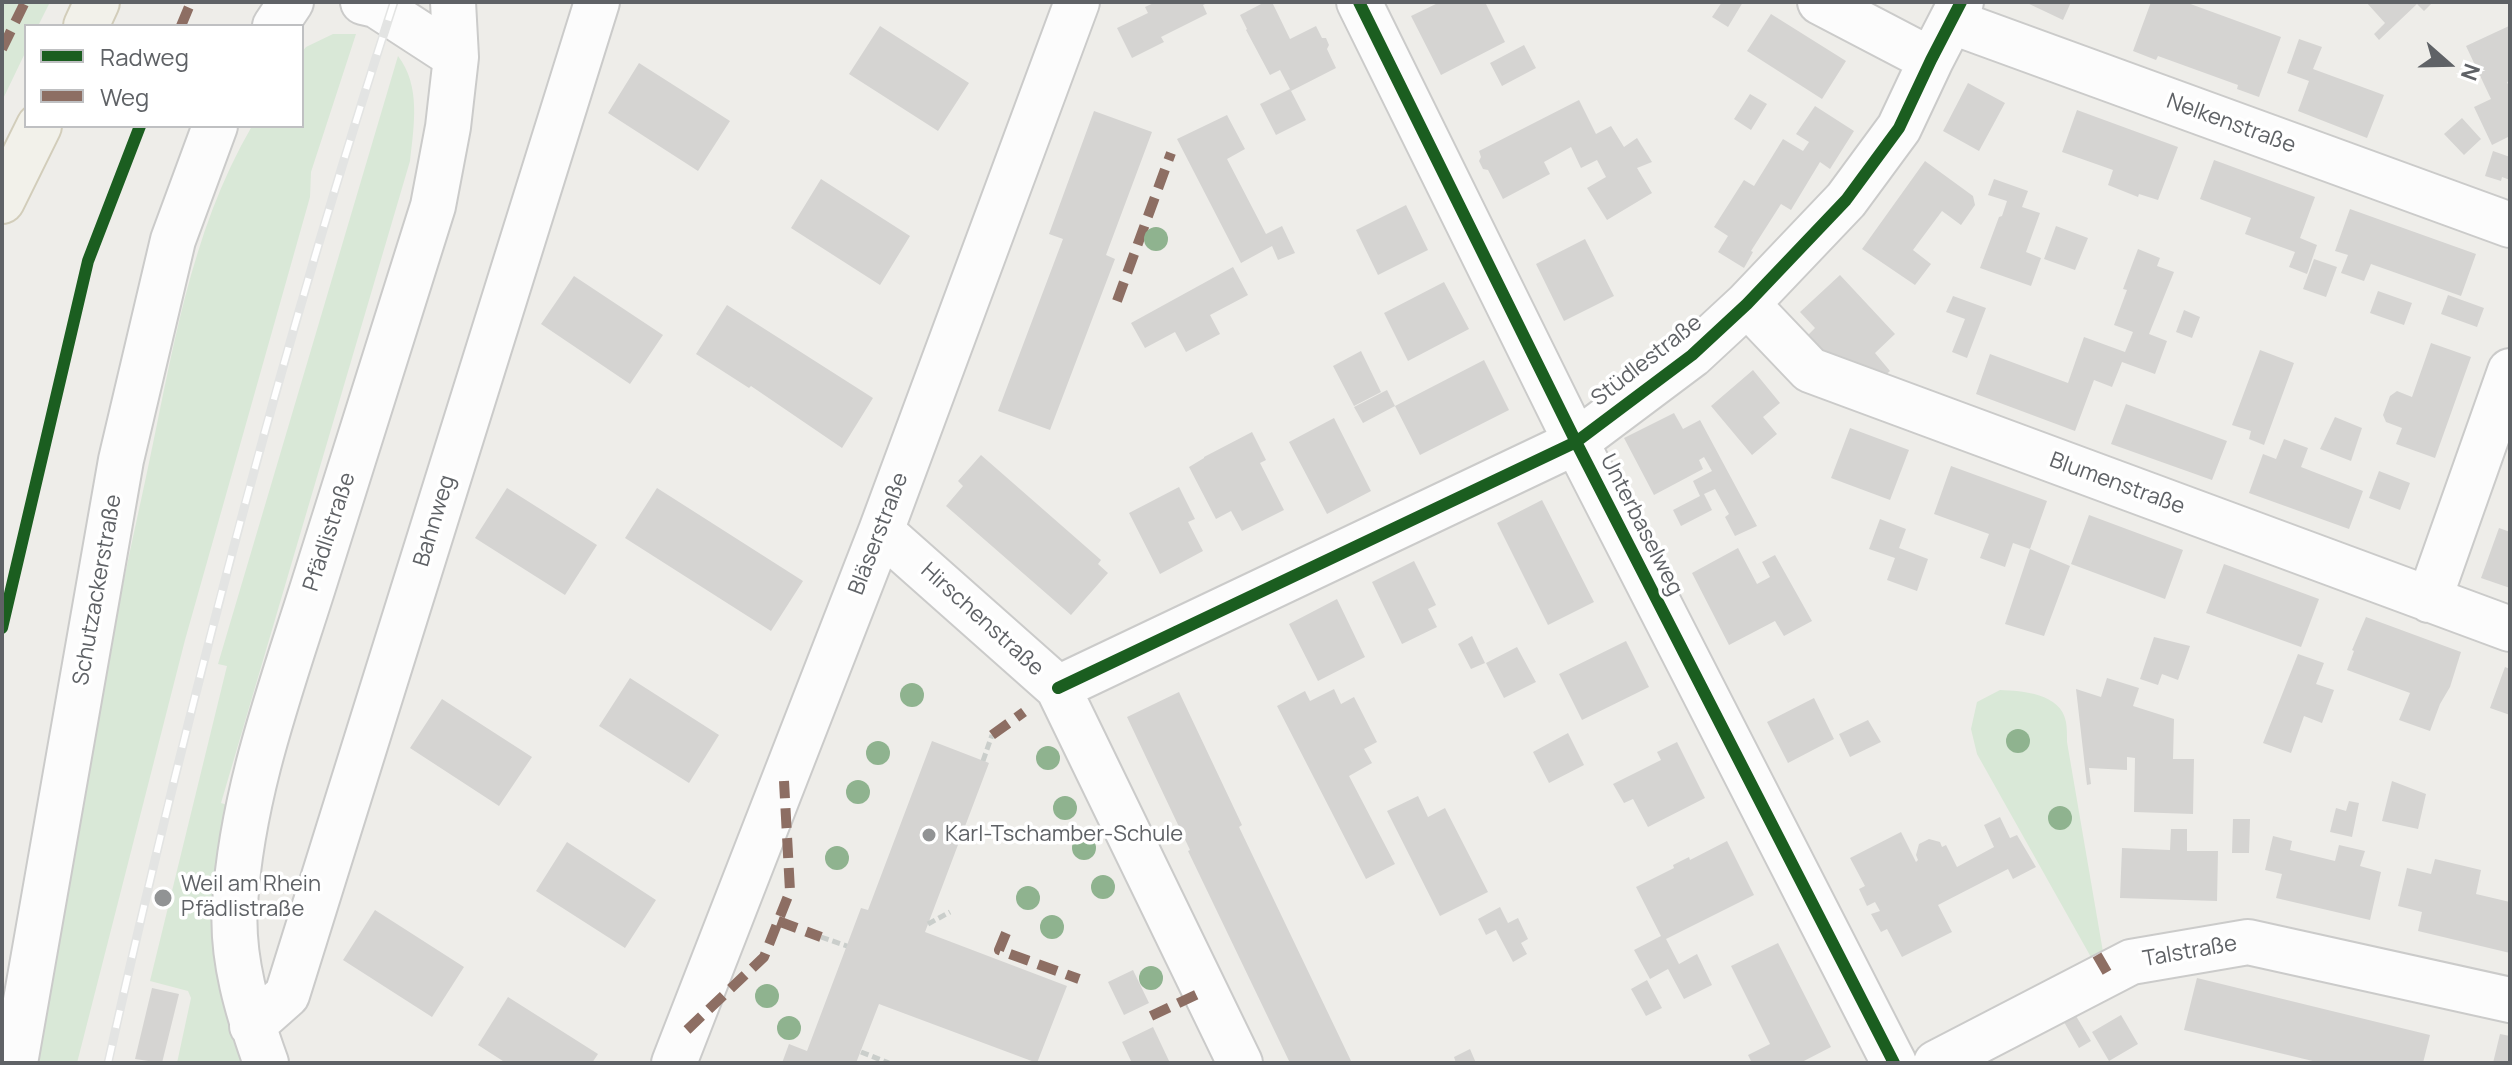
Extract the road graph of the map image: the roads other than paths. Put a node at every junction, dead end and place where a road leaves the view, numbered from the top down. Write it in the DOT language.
graph roads {
  1 [pos="97,2"];
  2 [pos="291,2"];
  3 [pos="363,2"];
  4 [pos="453,2"];
  5 [pos="597,2"];
  6 [pos="1077,2"];
  7 [pos="1359,2"];
  8 [pos="1820,2"];
  9 [pos="1957,12"];
  10 [pos="87,24"];
  11 [pos="276,24"];
  12 [pos="456,57"];
  13 [pos="1931,60"];
  14 [pos="38,128"];
  15 [pos="214,128"];
  16 [pos="2,201"];
  17 [pos="2510,225"];
  18 [pos="1747,304"];
  19 [pos="2510,371"];
  20 [pos="1576,442"];
  21 [pos="881,531"];
  22 [pos="2429,600"];
  23 [pos="2510,629"];
  24 [pos="1058,688"];
  25 [pos="2510,1000"];
  26 [pos="259,1044"];
  27 [pos="15,1063"];
  28 [pos="674,1063"];
  29 [pos="1240,1063"];
  30 [pos="1894,1063"];
  31 [pos="1936,1063"];
  1 -- 10 [label="main road"];
  2 -- 11 [label="street"];
  3 -- 12 [label="street"];
  4 -- 12 [label="street, Pfädlistraße"];
  5 -- 26 [label="street, Bahnweg"];
  6 -- 21 [label="street, Bläserstraße"];
  7 -- 20 [label="street, Unterbaselweg"];
  8 -- 13 [label="street"];
  9 -- 13 [label="street, Stüdlestraße"];
  9 -- 17 [label="street, Nelkenstraße"];
  12 -- 26 [label="street, Pfädlistraße"];
  13 -- 18 [label="street, Stüdlestraße"];
  14 -- 16 [label="main road"];
  15 -- 27 [label="street, Schutzackerstraße"];
  18 -- 20 [label="street, Stüdlestraße"];
  18 -- 22 [label="street, Blumenstraße"];
  19 -- 22 [label="street"];
  20 -- 24 [label="street, Stüdlestraße"];
  20 -- 30 [label="street, Unterbaselweg"];
  21 -- 24 [label="street, Hirschenstraße"];
  21 -- 28 [label="street, Bläserstraße"];
  22 -- 23 [label="street, Blumenstraße"];
  24 -- 29 [label="street, Hirschenstraße"];
  25 -- 31 [label="street, Talstraße"];
}
